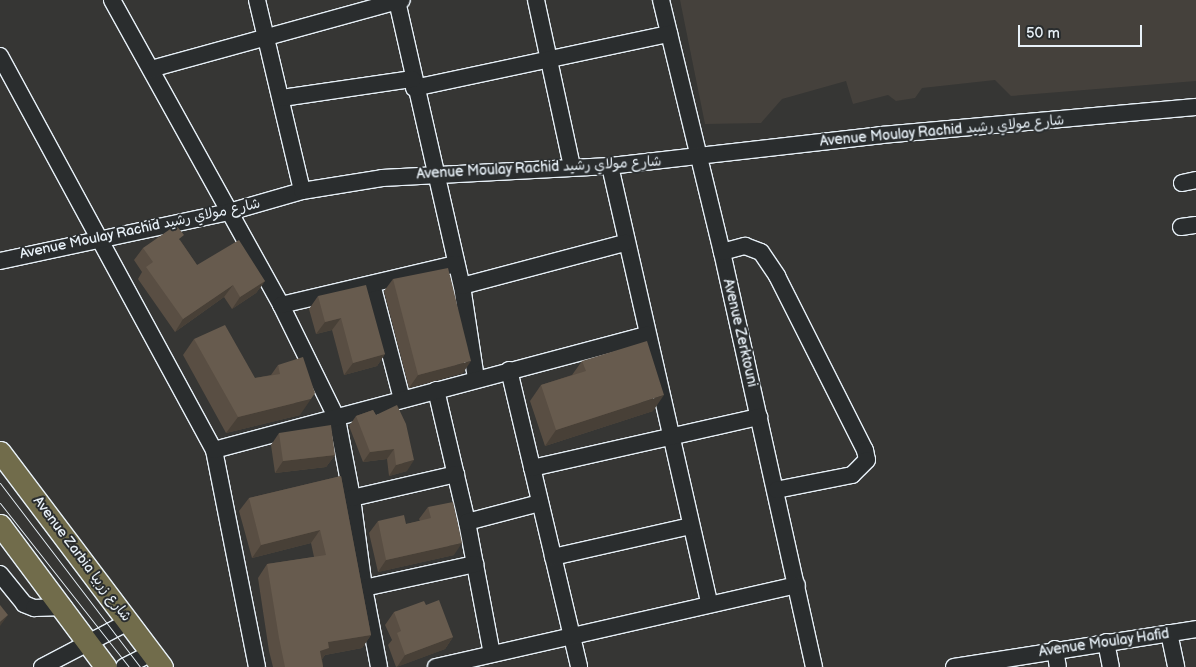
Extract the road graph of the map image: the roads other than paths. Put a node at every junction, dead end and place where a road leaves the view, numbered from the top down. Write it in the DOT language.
graph roads {
  1 [pos="112,0"];
  2 [pos="257,0"];
  3 [pos="536,0"];
  4 [pos="661,0"];
  5 [pos="400,1"];
  6 [pos="669,34"];
  7 [pos="268,38"];
  8 [pos="0,56"];
  9 [pos="548,59"];
  10 [pos="151,68"];
  11 [pos="414,83"];
  12 [pos="282,98"];
  13 [pos="1196,107"];
  14 [pos="698,157"];
  15 [pos="572,166"];
  16 [pos="610,166"];
  17 [pos="438,173"];
  18 [pos="302,191"];
  19 [pos="229,212"];
  20 [pos="102,239"];
  21 [pos="626,243"];
  22 [pos="722,252"];
  23 [pos="3,259"];
  24 [pos="456,264"];
  25 [pos="372,284"];
  26 [pos="462,286"];
  27 [pos="281,305"];
  28 [pos="647,335"];
  29 [pos="509,370"];
  30 [pos="476,379"];
  31 [pos="436,390"];
  32 [pos="402,399"];
  33 [pos="759,417"];
  34 [pos="338,419"];
  35 [pos="670,435"];
  36 [pos="214,450"];
  37 [pos="0,452"];
  38 [pos="532,468"];
  39 [pos="456,474"];
  40 [pos="776,490"];
  41 [pos="352,498"];
  42 [pos="540,503"];
  43 [pos="467,522"];
  44 [pos="0,525"];
  45 [pos="691,526"];
  46 [pos="553,557"];
  47 [pos="475,564"];
  48 [pos="0,574"];
  49 [pos="796,585"];
  50 [pos="364,588"];
  51 [pos="709,603"];
  52 [pos="64,607"];
  53 [pos="130,621"];
  54 [pos="1196,629"];
  55 [pos="1168,633"];
  56 [pos="571,635"];
  57 [pos="1106,642"];
  58 [pos="89,643"];
  59 [pos="1055,649"];
  60 [pos="492,654"];
  61 [pos="157,660"];
  62 [pos="991,664"];
  63 [pos="42,667"];
  64 [pos="106,667"];
  65 [pos="124,667"];
  66 [pos="257,667"];
  67 [pos="379,667"];
  68 [pos="436,667"];
  69 [pos="579,667"];
  70 [pos="814,667"];
  71 [pos="954,667"];
  72 [pos="1058,667"];
  73 [pos="1111,667"];
  74 [pos="1176,667"];
  1 -- 10 [label="street"];
  2 -- 7 [label="street"];
  3 -- 9 [label="street"];
  4 -- 6 [label="street, Avenue Zerktouni"];
  5 -- 7 [label="street"];
  5 -- 11 [label="street"];
  6 -- 9 [label="street"];
  6 -- 14 [label="street, Avenue Zerktouni"];
  7 -- 10 [label="street"];
  7 -- 12 [label="street"];
  8 -- 20 [label="street"];
  9 -- 11 [label="street"];
  9 -- 15 [label="street"];
  10 -- 19 [label="street"];
  11 -- 12 [label="street"];
  11 -- 17 [label="street"];
  12 -- 18 [label="street"];
  13 -- 14 [label="street, Avenue Moulay Rachid شارع مولاي رشيد"];
  14 -- 16 [label="street, Avenue Moulay Rachid شارع مولاي رشيد"];
  14 -- 22 [label="street, Avenue Zerktouni"];
  15 -- 16 [label="street, Avenue Moulay Rachid شارع مولاي رشيد"];
  15 -- 17 [label="street, Avenue Moulay Rachid شارع مولاي رشيد"];
  16 -- 21 [label="street"];
  17 -- 18 [label="street, Avenue Moulay Rachid شارع مولاي رشيد"];
  17 -- 24 [label="street"];
  18 -- 19 [label="street, Avenue Moulay Rachid شارع مولاي رشيد"];
  19 -- 20 [label="street, Avenue Moulay Rachid شارع مولاي رشيد"];
  19 -- 27 [label="street"];
  20 -- 23 [label="street, Avenue Moulay Rachid شارع مولاي رشيد"];
  20 -- 36 [label="street"];
  21 -- 26 [label="street"];
  21 -- 28 [label="street"];
  22 -- 33 [label="street, Avenue Zerktouni"];
  22 -- 40 [label="street"];
  24 -- 25 [label="street"];
  24 -- 26 [label="street"];
  25 -- 27 [label="street"];
  25 -- 32 [label="street"];
  26 -- 30 [label="street"];
  27 -- 34 [label="street"];
  28 -- 29 [label="street"];
  28 -- 35 [label="street"];
  29 -- 30 [label="street"];
  29 -- 38 [label="street"];
  30 -- 31 [label="street"];
  31 -- 32 [label="street"];
  31 -- 39 [label="street"];
  32 -- 34 [label="street"];
  33 -- 35 [label="street"];
  33 -- 40 [label="street, Avenue Zerktouni"];
  34 -- 36 [label="street"];
  34 -- 41 [label="street"];
  35 -- 38 [label="street"];
  35 -- 45 [label="street"];
  36 -- 66 [label="street"];
  37 -- 53 [label="main road, Avenue Zarbia شارع زربيا"];
  38 -- 42 [label="street"];
  39 -- 41 [label="street"];
  39 -- 43 [label="street"];
  40 -- 49 [label="street, Avenue Zerktouni"];
  41 -- 50 [label="street"];
  42 -- 43 [label="street"];
  42 -- 46 [label="street"];
  43 -- 47 [label="street"];
  44 -- 52 [label="main road"];
  45 -- 46 [label="street"];
  45 -- 51 [label="street"];
  46 -- 56 [label="street"];
  47 -- 50 [label="street"];
  47 -- 60 [label="street"];
  48 -- 52 [label="street"];
  49 -- 51 [label="street"];
  49 -- 70 [label="street, Avenue Zerktouni"];
  50 -- 67 [label="street"];
  51 -- 56 [label="street"];
  52 -- 58 [label="main road"];
  53 -- 58 [label="street"];
  53 -- 61 [label="main road, Avenue Zarbia شارع زربيا"];
  54 -- 55 [label="street, Avenue Moulay Hafid"];
  55 -- 57 [label="street, Avenue Moulay Hafid"];
  55 -- 74 [label="street"];
  56 -- 60 [label="street"];
  56 -- 69 [label="street"];
  57 -- 59 [label="street, Avenue Moulay Hafid"];
  57 -- 73 [label="street"];
  58 -- 63 [label="street"];
  58 -- 64 [label="main road"];
  59 -- 62 [label="street, Avenue Moulay Hafid"];
  59 -- 72 [label="street"];
  60 -- 68 [label="street"];
  61 -- 65 [label="street"];
  62 -- 71 [label="street, Avenue Moulay Hafid"];
}
